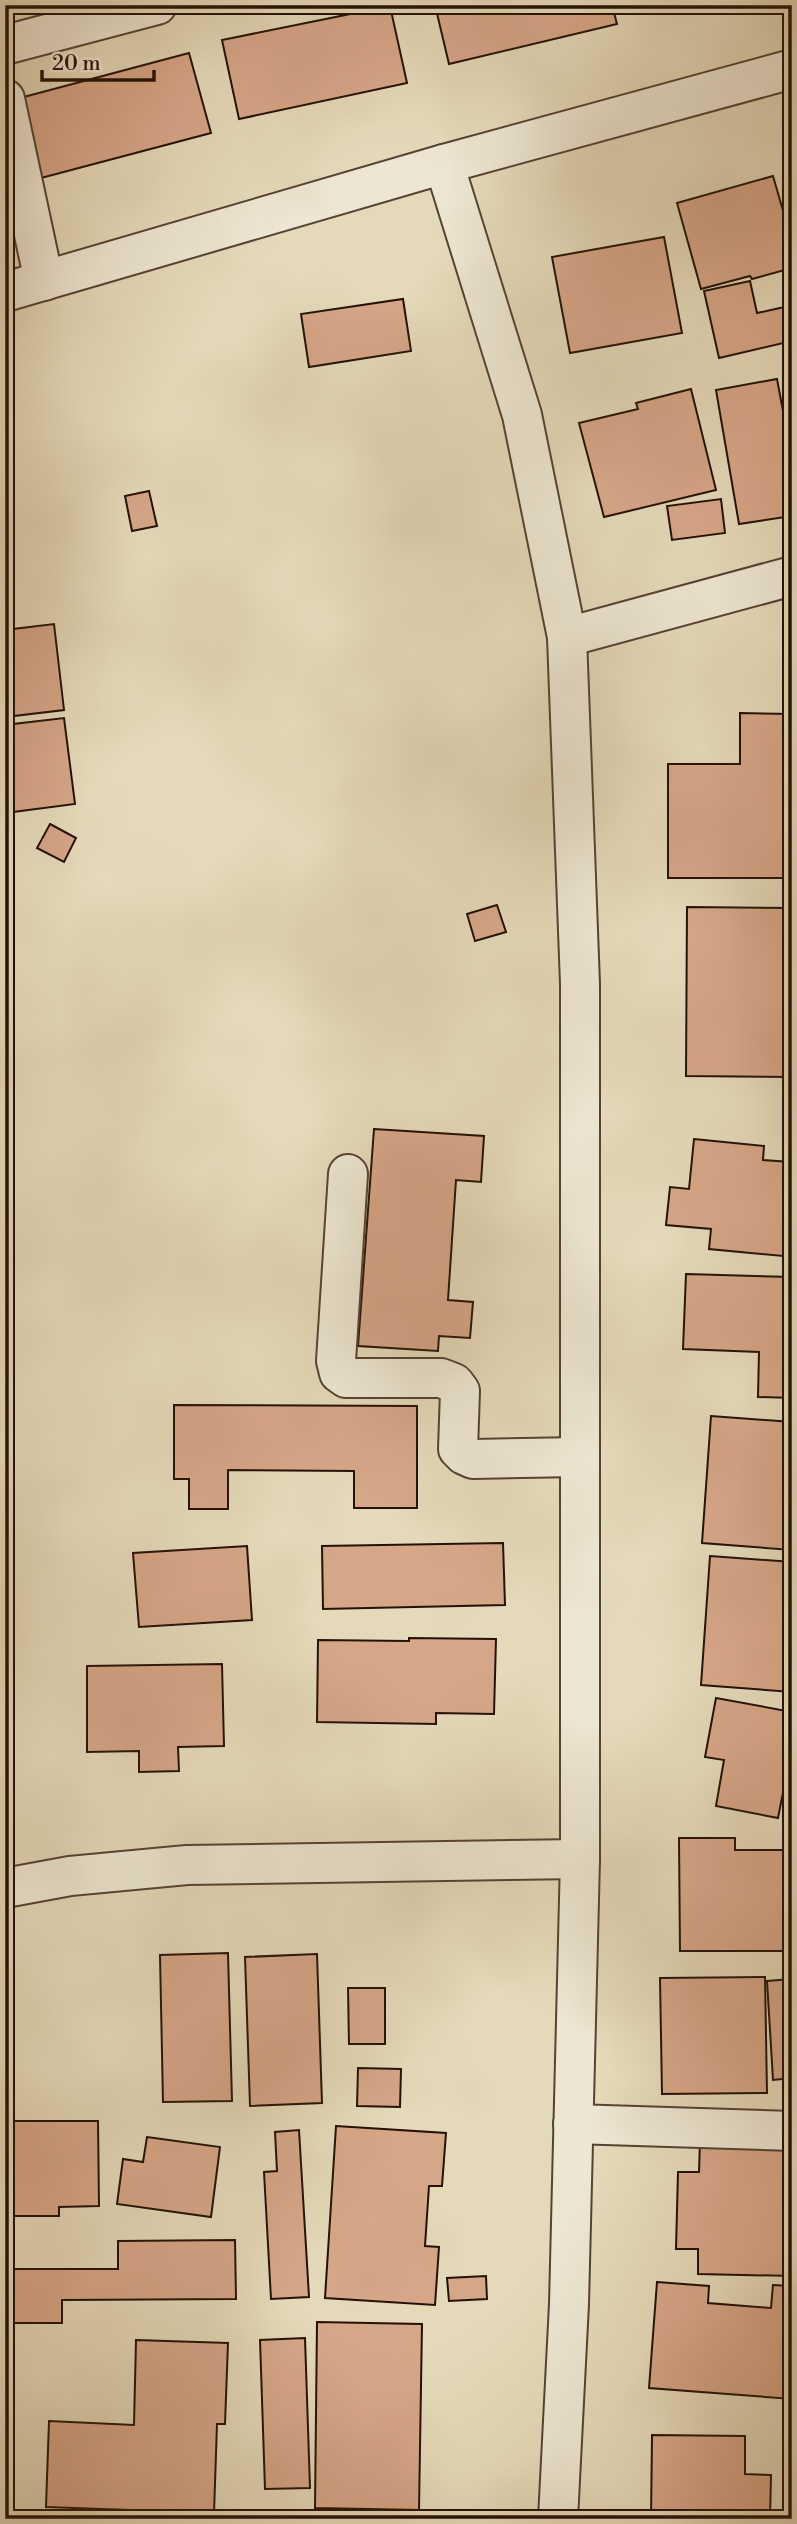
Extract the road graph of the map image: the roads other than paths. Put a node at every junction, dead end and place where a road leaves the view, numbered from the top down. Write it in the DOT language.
graph roads {
  1 [pos="157,5"];
  2 [pos="5,45"];
  3 [pos="792,69"];
  4 [pos="5,99"];
  5 [pos="444,164"];
  6 [pos="44,281"];
  7 [pos="5,292"];
  8 [pos="792,576"];
  9 [pos="567,637"];
  10 [pos="348,1174"];
  11 [pos="578,1458"];
  12 [pos="580,1859"];
  13 [pos="5,1888"];
  14 [pos="573,2124"];
  15 [pos="792,2131"];
  16 [pos="558,2519"];
  1 -- 2 [label="street"];
  3 -- 5 [label="street"];
  4 -- 6 [label="street"];
  5 -- 6 [label="street"];
  5 -- 9 [label="street"];
  6 -- 7 [label="street"];
  8 -- 9 [label="street"];
  9 -- 11 [label="street"];
  10 -- 11 [label="street"];
  11 -- 12 [label="street"];
  12 -- 13 [label="street"];
  12 -- 14 [label="street"];
  14 -- 15 [label="street"];
  14 -- 16 [label="street"];
}
